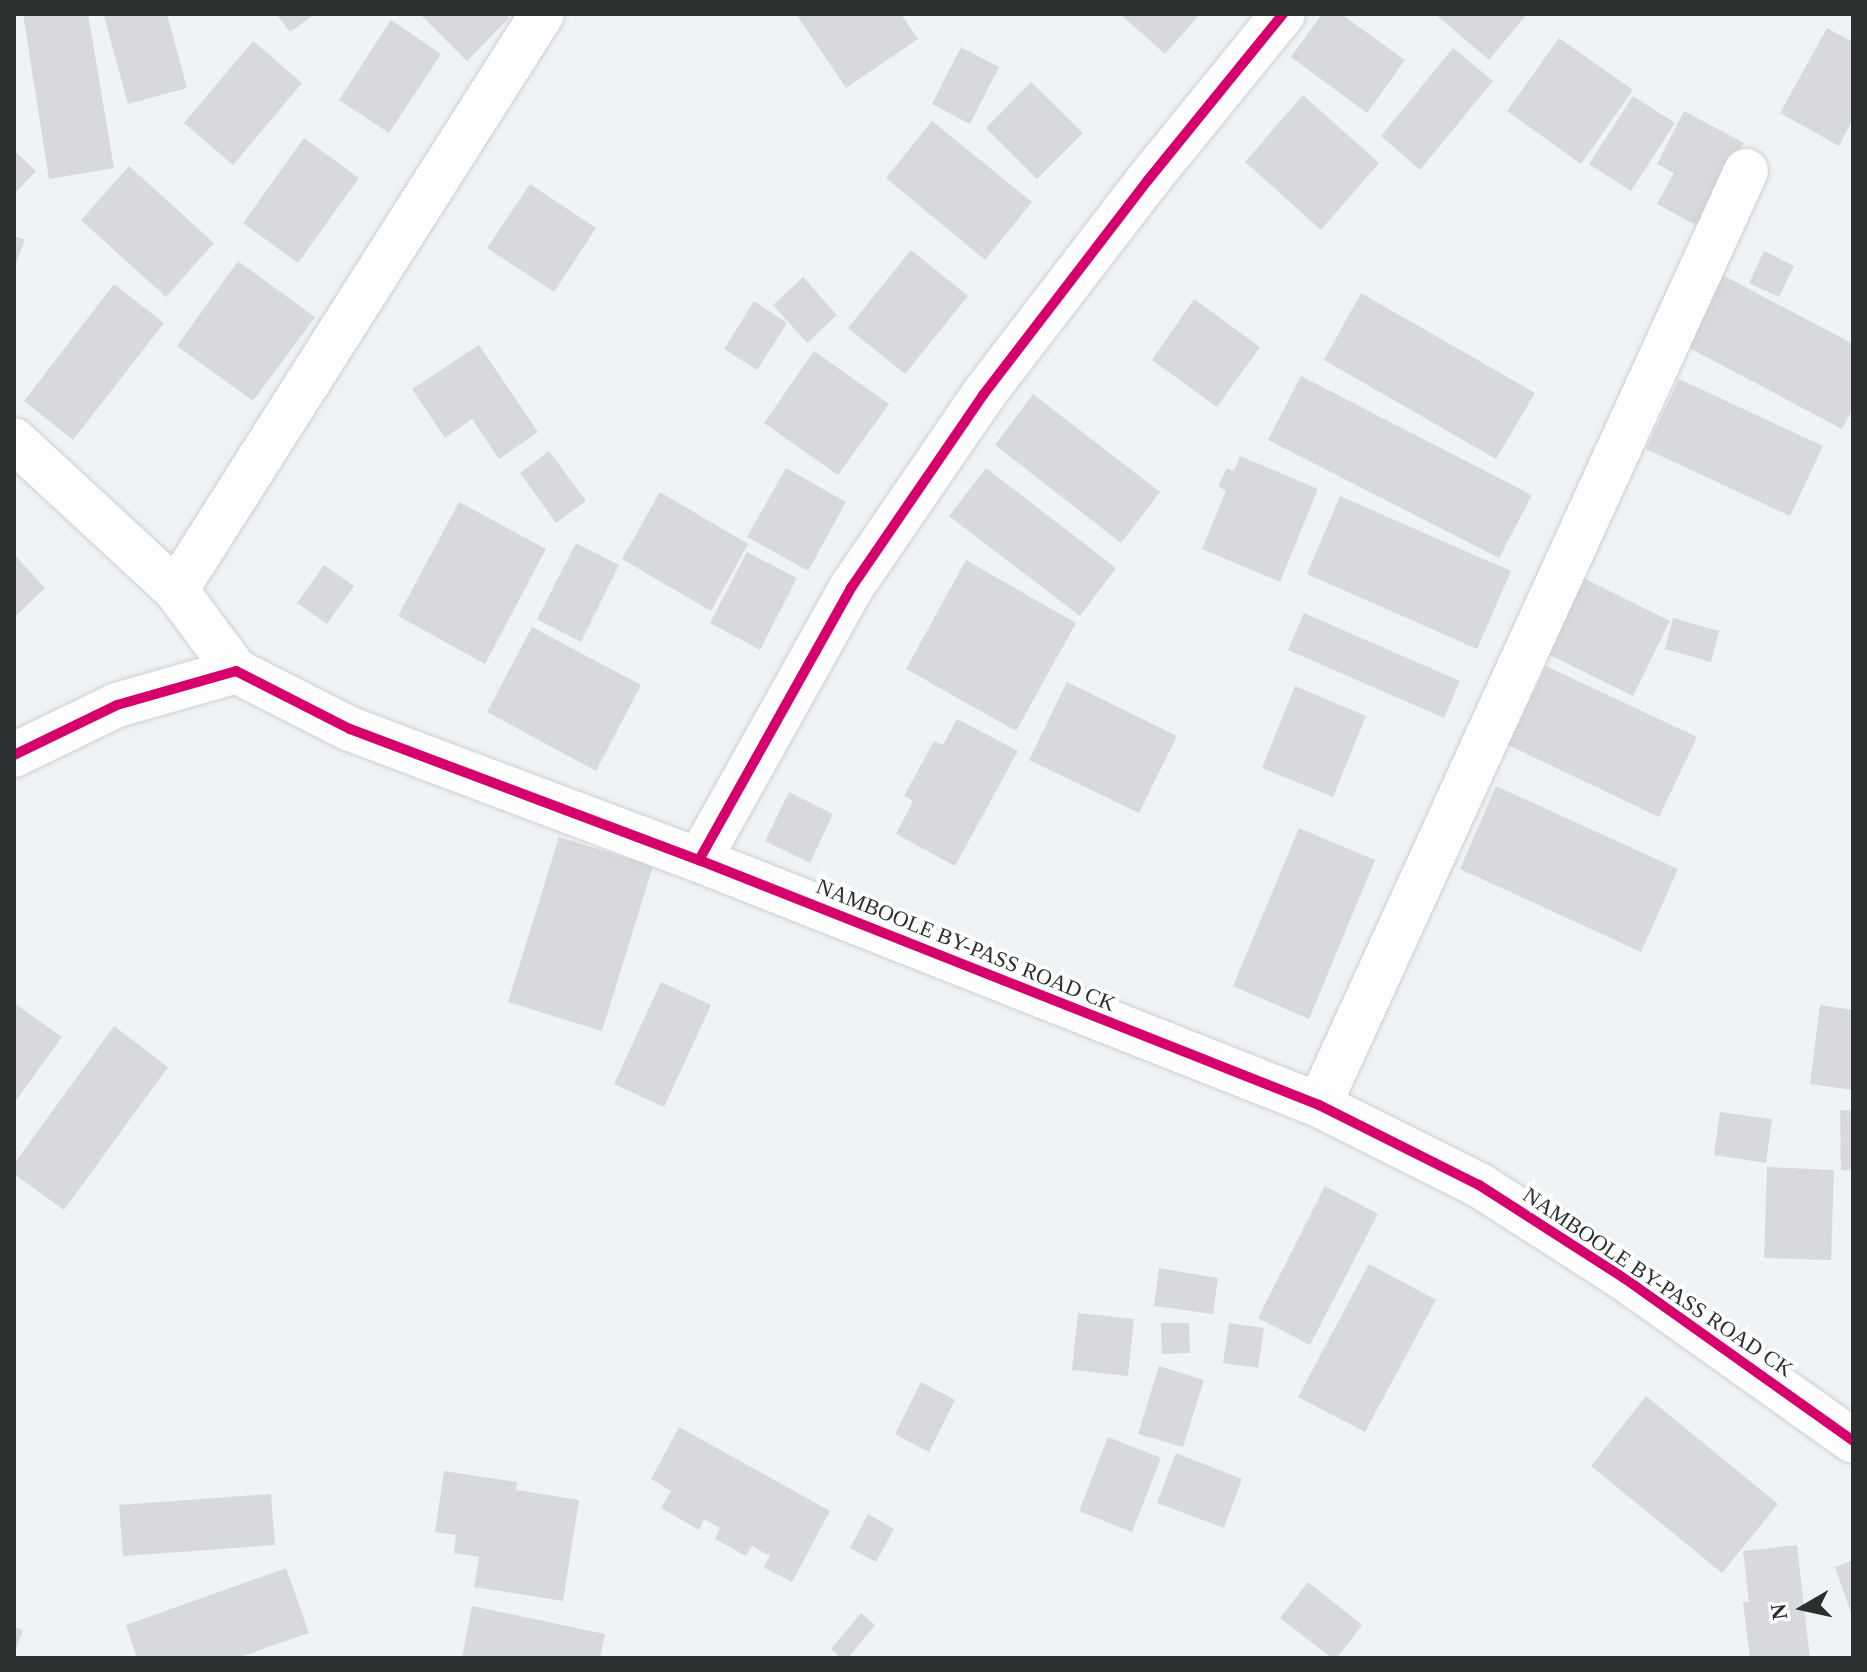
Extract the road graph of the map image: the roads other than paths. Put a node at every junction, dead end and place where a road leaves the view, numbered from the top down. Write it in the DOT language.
graph roads {
  1 [pos="542,14"];
  2 [pos="1283,14"];
  3 [pos="1746,171"];
  4 [pos="14,440"];
  5 [pos="176,590"];
  6 [pos="236,671"];
  7 [pos="14,755"];
  8 [pos="699,860"];
  9 [pos="1319,1105"];
  10 [pos="1853,1441"];
  1 -- 5 [label="street"];
  2 -- 8 [label="street"];
  3 -- 9 [label="street"];
  4 -- 5 [label="street"];
  5 -- 6 [label="street"];
  6 -- 7 [label="street"];
  6 -- 8 [label="street, NAMBOOLE BY-PASS ROAD CK"];
  8 -- 9 [label="street, NAMBOOLE BY-PASS ROAD CK"];
  9 -- 10 [label="street, NAMBOOLE BY-PASS ROAD CK"];
}
